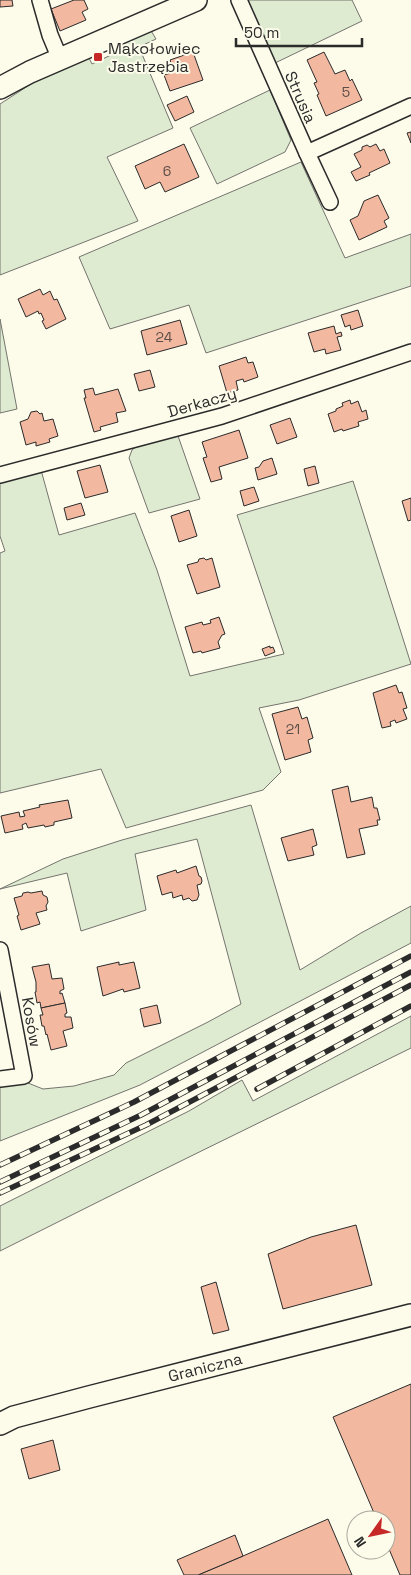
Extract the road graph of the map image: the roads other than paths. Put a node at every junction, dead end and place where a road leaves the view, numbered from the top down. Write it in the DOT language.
graph roads {
  1 [pos="40,0"];
  2 [pos="196,0"];
  3 [pos="239,0"];
  4 [pos="60,59"];
  5 [pos="0,88"];
  6 [pos="411,106"];
  7 [pos="307,153"];
  8 [pos="330,202"];
  9 [pos="411,352"];
  10 [pos="0,475"];
  11 [pos="0,950"];
  12 [pos="0,1079"];
  13 [pos="411,1315"];
  14 [pos="0,1424"];
  1 -- 4 [label="street"];
  2 -- 4 [label="street"];
  3 -- 7 [label="street, Strusia"];
  4 -- 5 [label="street"];
  6 -- 7 [label="street"];
  7 -- 8 [label="street, Strusia"];
  9 -- 10 [label="street, Derkaczy"];
  11 -- 12 [label="street, Kosów"];
  13 -- 14 [label="street, Graniczna"];
}
